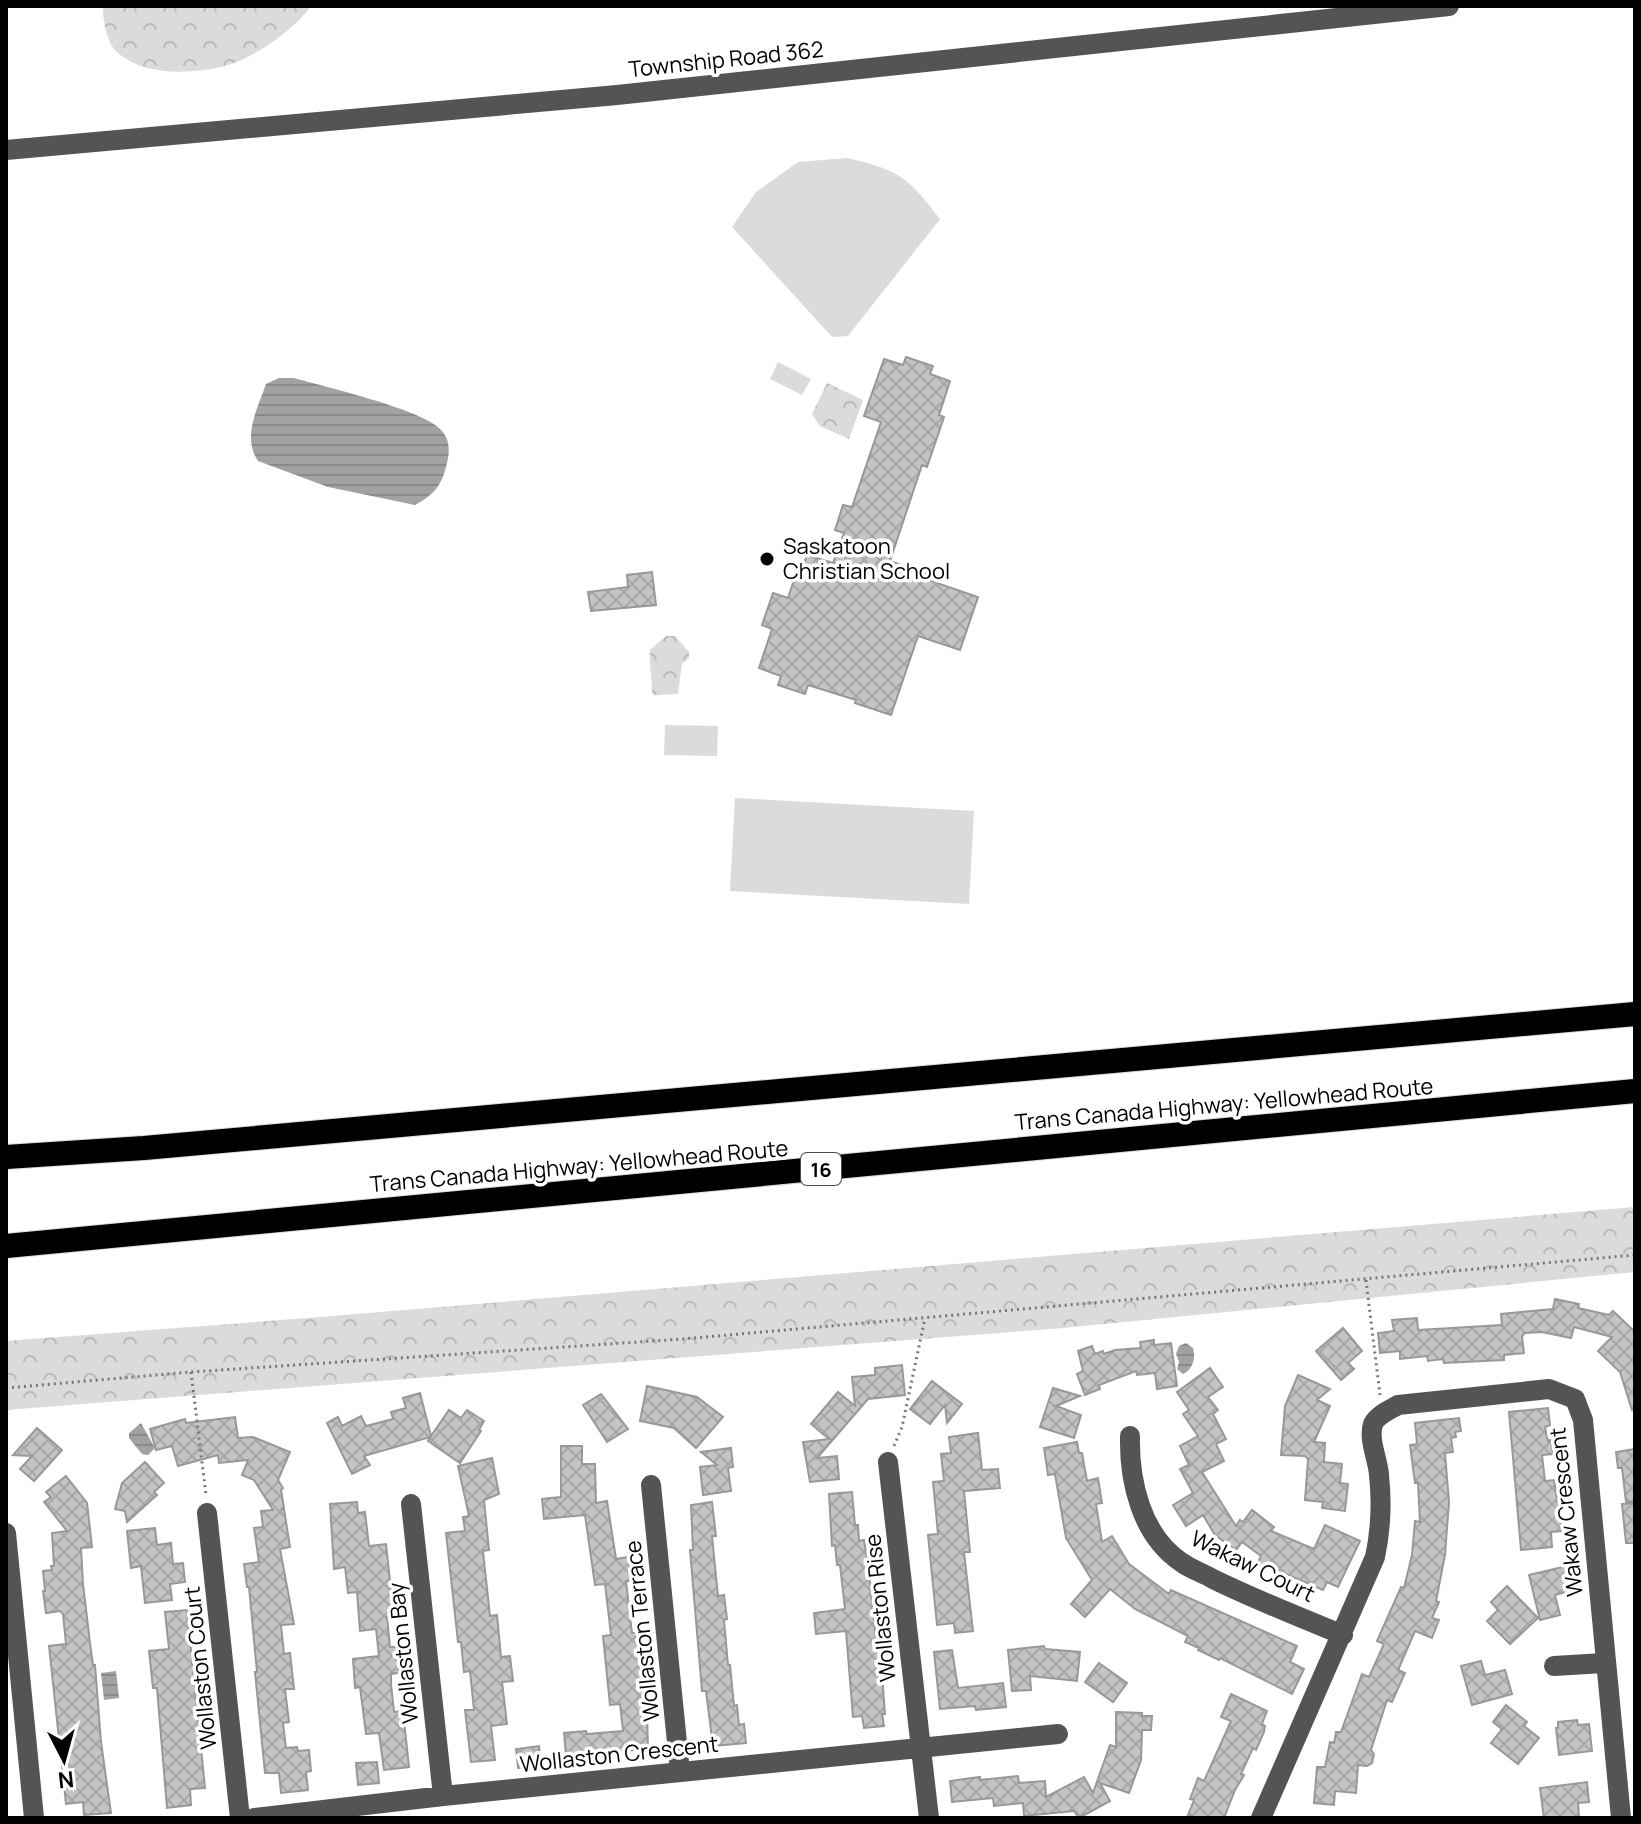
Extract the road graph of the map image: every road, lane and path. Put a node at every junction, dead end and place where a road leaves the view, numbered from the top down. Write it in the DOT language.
graph roads {
  1 [pos="1449,6"];
  2 [pos="6,150"];
  3 [pos="1635,1014"];
  4 [pos="1635,1091"];
  5 [pos="6,1157"];
  6 [pos="6,1246"];
  7 [pos="1635,1255"];
  8 [pos="1366,1279"];
  9 [pos="925,1318"];
  10 [pos="191,1372"];
  11 [pos="1378,1378"];
  12 [pos="6,1388"];
  13 [pos="902,1427"];
  14 [pos="1130,1436"];
  15 [pos="888,1462"];
  16 [pos="204,1477"];
  17 [pos="651,1485"];
  18 [pos="411,1504"];
  19 [pos="207,1513"];
  20 [pos="6,1533"];
  21 [pos="1343,1635"];
  22 [pos="1604,1663"];
  23 [pos="1554,1666"];
  24 [pos="1058,1734"];
  25 [pos="919,1749"];
  26 [pos="680,1772"];
  27 [pos="443,1796"];
  28 [pos="34,1818"];
  29 [pos="240,1818"];
  30 [pos="254,1818"];
  31 [pos="929,1818"];
  32 [pos="1261,1818"];
  33 [pos="1621,1818"];
  1 -- 2 [label="street, Township Road 362"];
  3 -- 5 [label="highway"];
  4 -- 6 [label="highway, Trans Canada Highway: Yellowhead Route / 16"];
  7 -- 8 [label="path"];
  8 -- 9 [label="path"];
  8 -- 11 [label="path"];
  9 -- 10 [label="path"];
  9 -- 13 [label="path"];
  10 -- 12 [label="path"];
  10 -- 16 [label="path"];
  14 -- 21 [label="street, Wakaw Court"];
  15 -- 25 [label="street, Wollaston Rise"];
  17 -- 26 [label="street, Wollaston Terrace"];
  18 -- 27 [label="street, Wollaston Bay"];
  19 -- 29 [label="street, Wollaston Court"];
  20 -- 28 [label="street"];
  21 -- 22 [label="street, Wakaw Crescent"];
  21 -- 32 [label="street, Wakaw Crescent"];
  22 -- 23 [label="street"];
  22 -- 33 [label="street, Wakaw Crescent"];
  24 -- 25 [label="street, Wollaston Crescent"];
  25 -- 26 [label="street, Wollaston Crescent"];
  25 -- 31 [label="street"];
  26 -- 27 [label="street, Wollaston Crescent"];
  27 -- 30 [label="street, Wollaston Crescent"];
}
